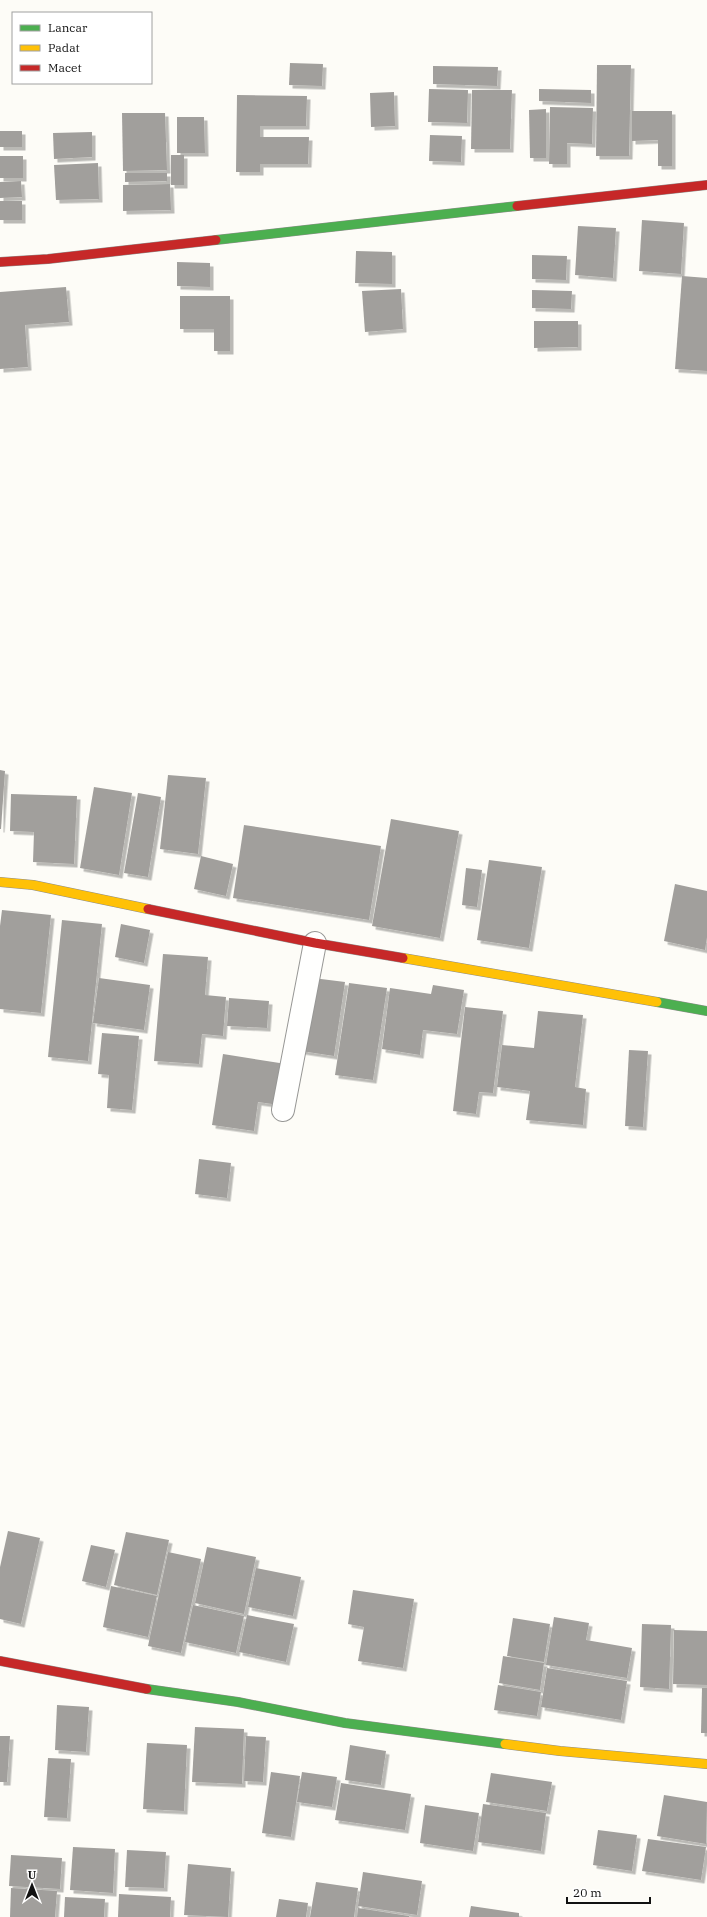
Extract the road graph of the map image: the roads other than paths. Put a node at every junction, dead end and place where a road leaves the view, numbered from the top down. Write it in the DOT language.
graph roads {
  1 [pos="707,185"];
  2 [pos="0,262"];
  3 [pos="0,882"];
  4 [pos="315,943"];
  5 [pos="707,1011"];
  6 [pos="284,1110"];
  7 [pos="0,1661"];
  8 [pos="707,1764"];
  1 -- 2 [label="street"];
  3 -- 4 [label="street"];
  4 -- 5 [label="street"];
  4 -- 6 [label="street"];
  7 -- 8 [label="street"];
}
